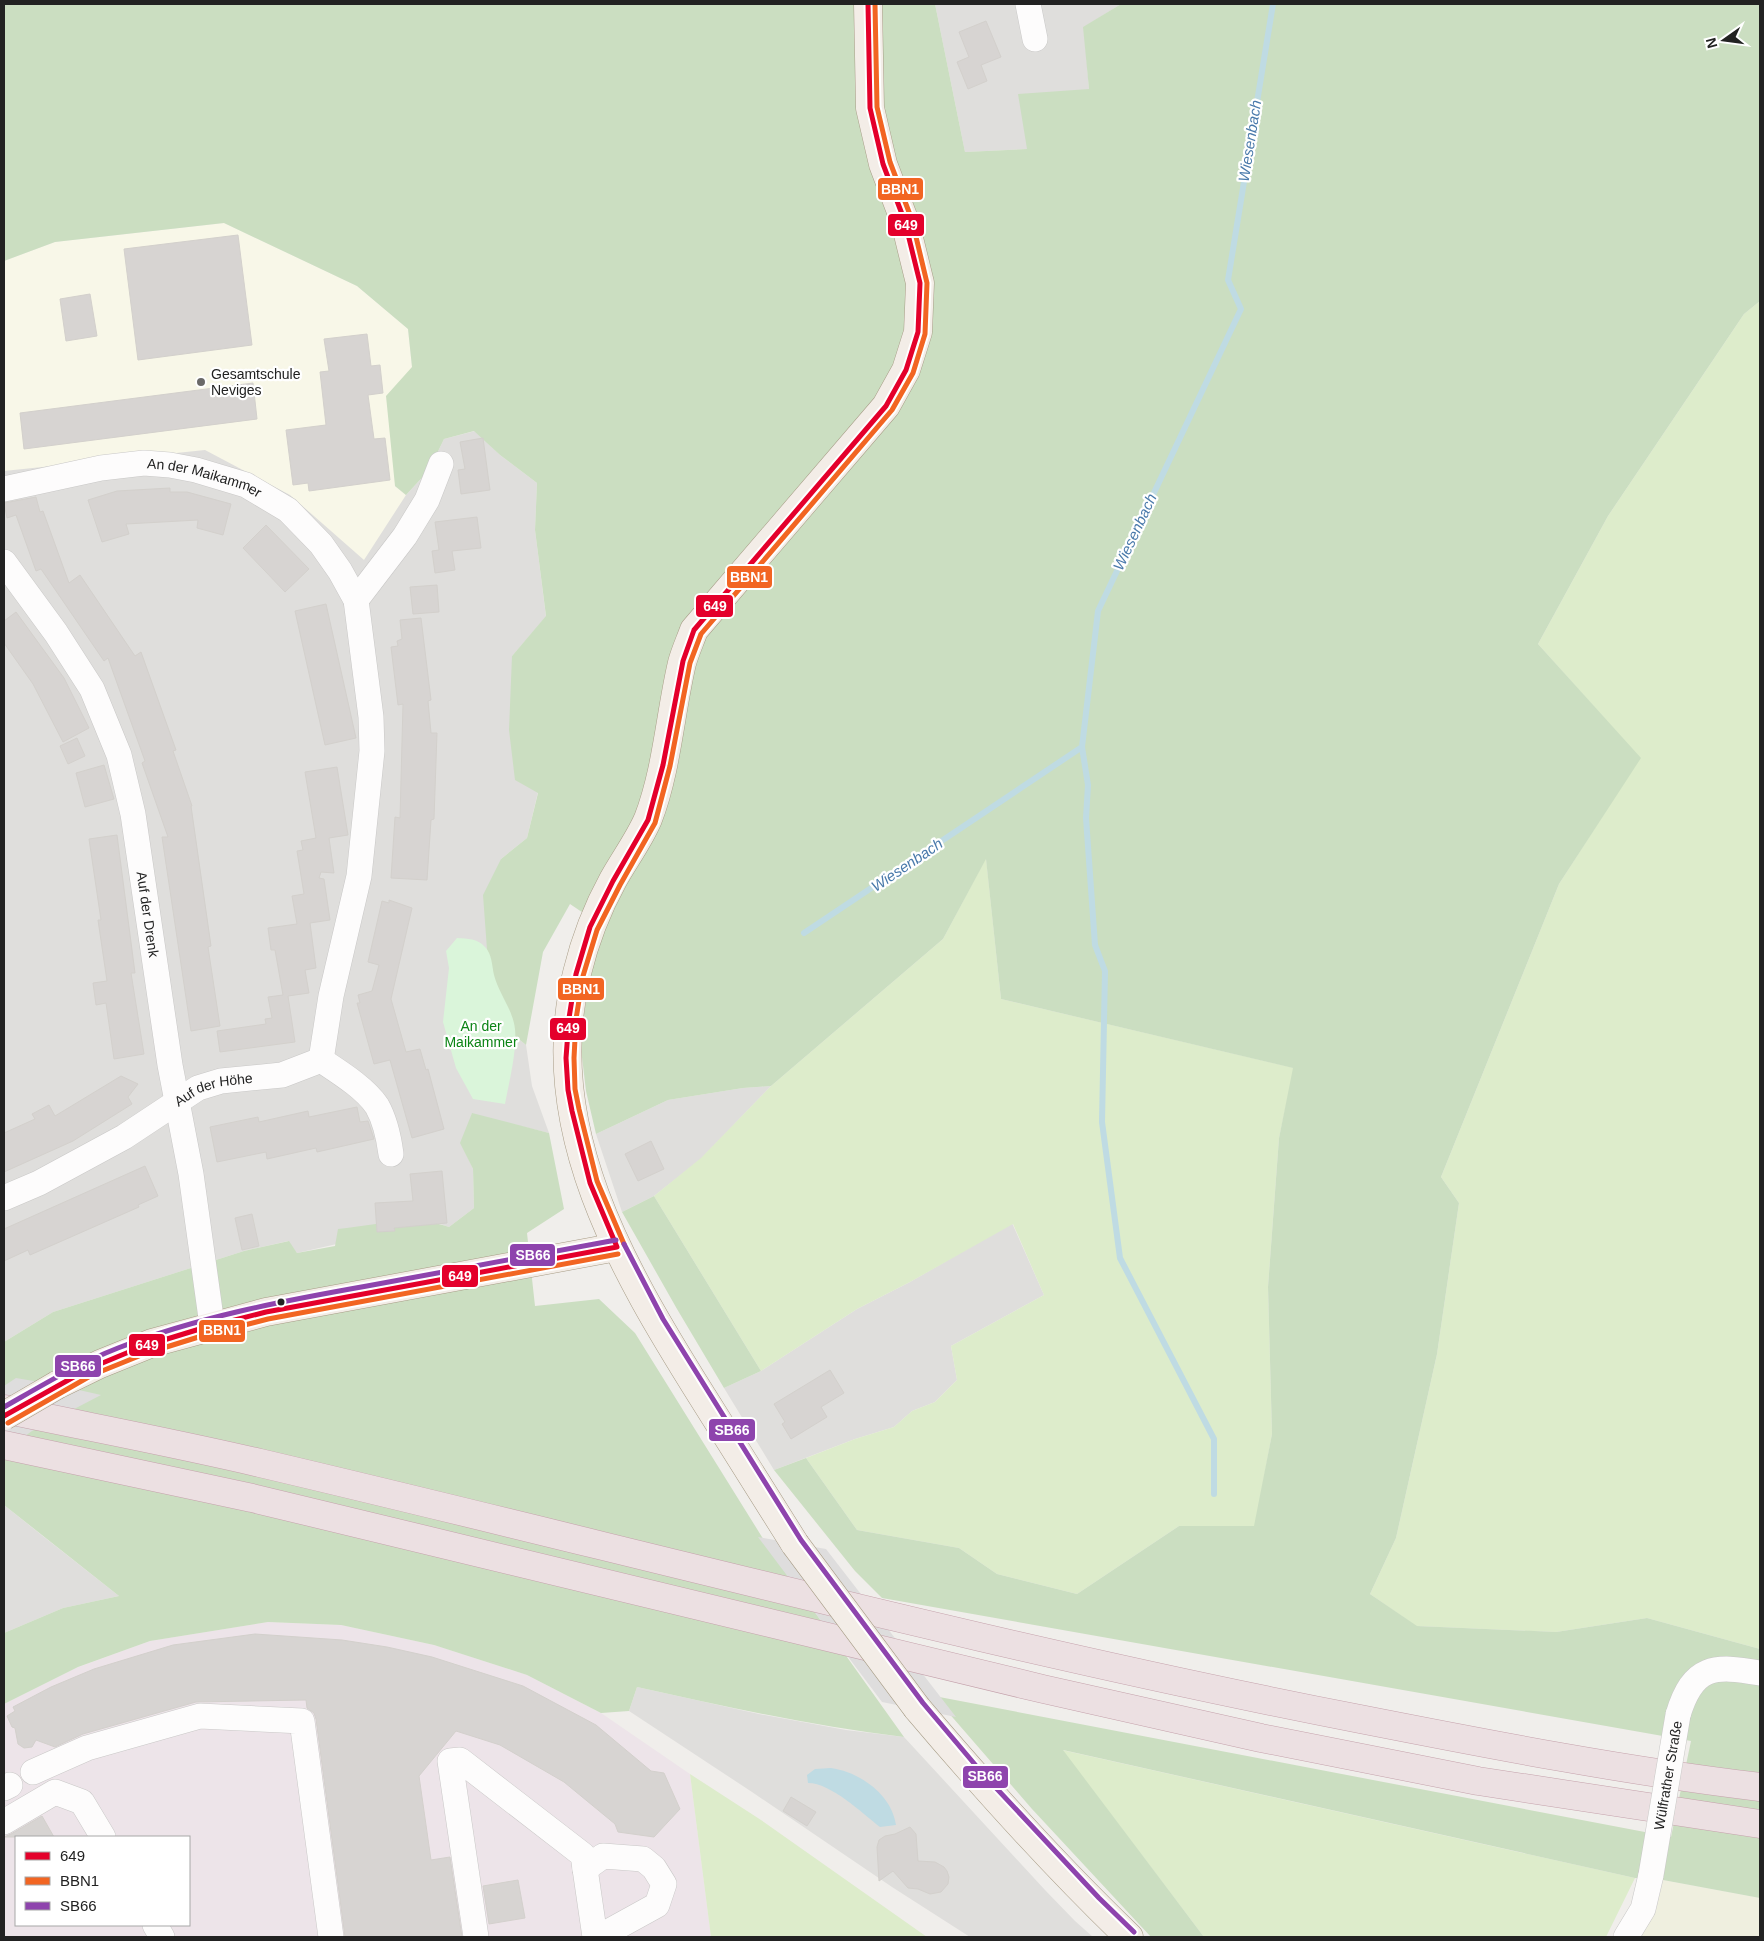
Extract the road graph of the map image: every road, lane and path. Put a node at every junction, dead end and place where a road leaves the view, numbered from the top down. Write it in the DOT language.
graph roads {
  1 [pos="868,4"];
  2 [pos="1028,4"];
  3 [pos="1035,39"];
  4 [pos="441,464"];
  5 [pos="4,489"];
  6 [pos="4,562"];
  7 [pos="356,600"];
  8 [pos="321,1060"];
  9 [pos="178,1103"];
  10 [pos="391,1154"];
  11 [pos="4,1198"];
  12 [pos="617,1248"];
  13 [pos="212,1325"];
  14 [pos="4,1409"];
  15 [pos="4,1416"];
  16 [pos="4,1445"];
  17 [pos="1760,1673"];
  18 [pos="33,1772"];
  19 [pos="1760,1787"];
  20 [pos="4,1822"];
  21 [pos="1760,1824"];
  22 [pos="101,1836"];
  23 [pos="585,1869"];
  24 [pos="156,1926"];
  25 [pos="162,1937"];
  26 [pos="331,1937"];
  27 [pos="476,1937"];
  28 [pos="595,1937"];
  29 [pos="599,1937"];
  30 [pos="1129,1937"];
  31 [pos="1626,1937"];
  1 -- 12 [label="main road"];
  2 -- 3 [label="street"];
  4 -- 7 [label="street"];
  5 -- 7 [label="street, An der Maikammer"];
  6 -- 9 [label="street, Auf der Drenk"];
  7 -- 8 [label="street, An der Maikammer"];
  8 -- 9 [label="street, Auf der Höhe"];
  8 -- 10 [label="street"];
  9 -- 11 [label="street, Auf der Höhe"];
  9 -- 13 [label="street, Auf der Drenk"];
  12 -- 13 [label="main road"];
  12 -- 30 [label="main road, bridge"];
  13 -- 15 [label="main road, bridge"];
  14 -- 19 [label="highway"];
  16 -- 21 [label="highway"];
  17 -- 31 [label="street, Wülfrather Straße, bridge"];
  18 -- 26 [label="street"];
  20 -- 22 [label="street"];
  23 -- 27 [label="street"];
  23 -- 28 [label="street"];
  23 -- 29 [label="street"];
  24 -- 25 [label="street"];
}
